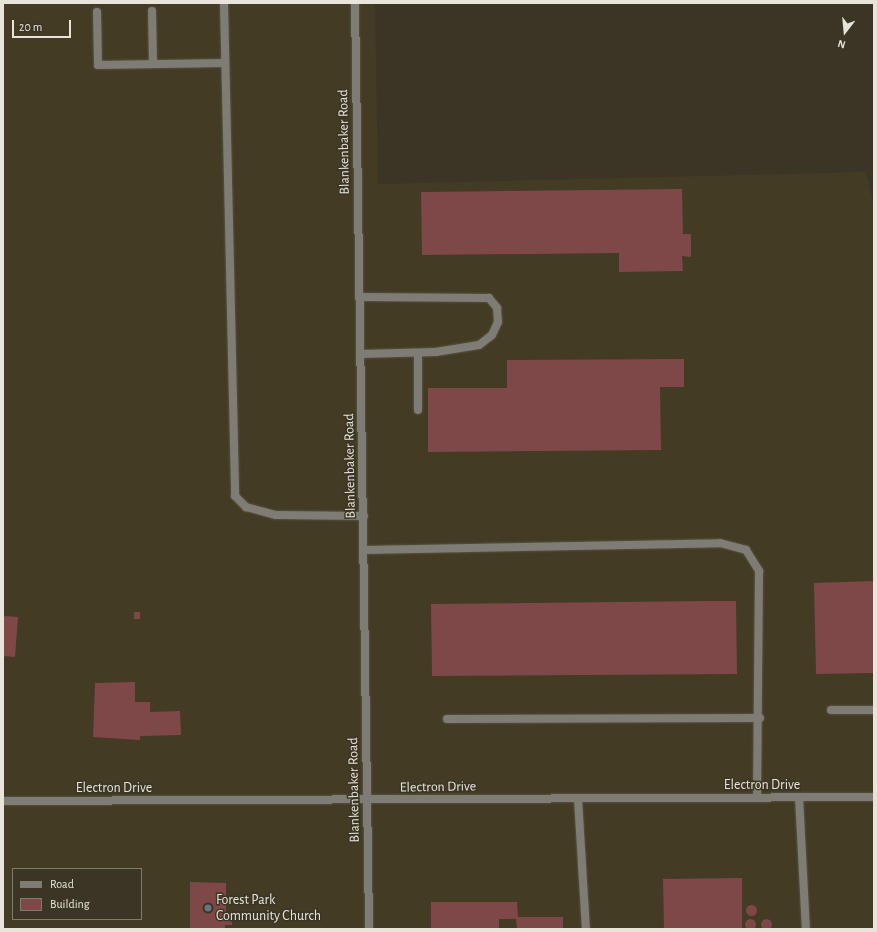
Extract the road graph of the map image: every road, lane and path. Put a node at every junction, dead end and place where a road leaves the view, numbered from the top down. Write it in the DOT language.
graph roads {
  1 [pos="224,3"];
  2 [pos="355,3"];
  3 [pos="152,11"];
  4 [pos="97,12"];
  5 [pos="225,63"];
  6 [pos="153,64"];
  7 [pos="360,297"];
  8 [pos="418,353"];
  9 [pos="361,354"];
  10 [pos="418,410"];
  11 [pos="364,516"];
  12 [pos="364,550"];
  13 [pos="831,710"];
  14 [pos="874,710"];
  15 [pos="760,718"];
  16 [pos="447,719"];
  17 [pos="874,797"];
  18 [pos="757,798"];
  19 [pos="800,798"];
  20 [pos="578,799"];
  21 [pos="3,801"];
  22 [pos="367,801"];
  23 [pos="369,929"];
  24 [pos="586,929"];
  25 [pos="806,929"];
  1 -- 5 [label="street"];
  2 -- 7 [label="street, Blankenbaker Road"];
  3 -- 6 [label="street"];
  4 -- 6 [label="street"];
  5 -- 6 [label="street"];
  5 -- 11 [label="street"];
  7 -- 8 [label="street"];
  7 -- 9 [label="street, Blankenbaker Road"];
  8 -- 9 [label="street"];
  8 -- 10 [label="street"];
  9 -- 11 [label="street, Blankenbaker Road"];
  11 -- 12 [label="street, Blankenbaker Road"];
  12 -- 15 [label="street"];
  12 -- 22 [label="street, Blankenbaker Road"];
  13 -- 14 [label="street"];
  15 -- 16 [label="street"];
  15 -- 18 [label="street"];
  17 -- 19 [label="street, Electron Drive"];
  18 -- 19 [label="street, Electron Drive"];
  18 -- 20 [label="street, Electron Drive"];
  19 -- 25 [label="street"];
  20 -- 22 [label="street, Electron Drive"];
  20 -- 24 [label="street"];
  21 -- 22 [label="street, Electron Drive"];
  22 -- 23 [label="street, Blankenbaker Road"];
}
